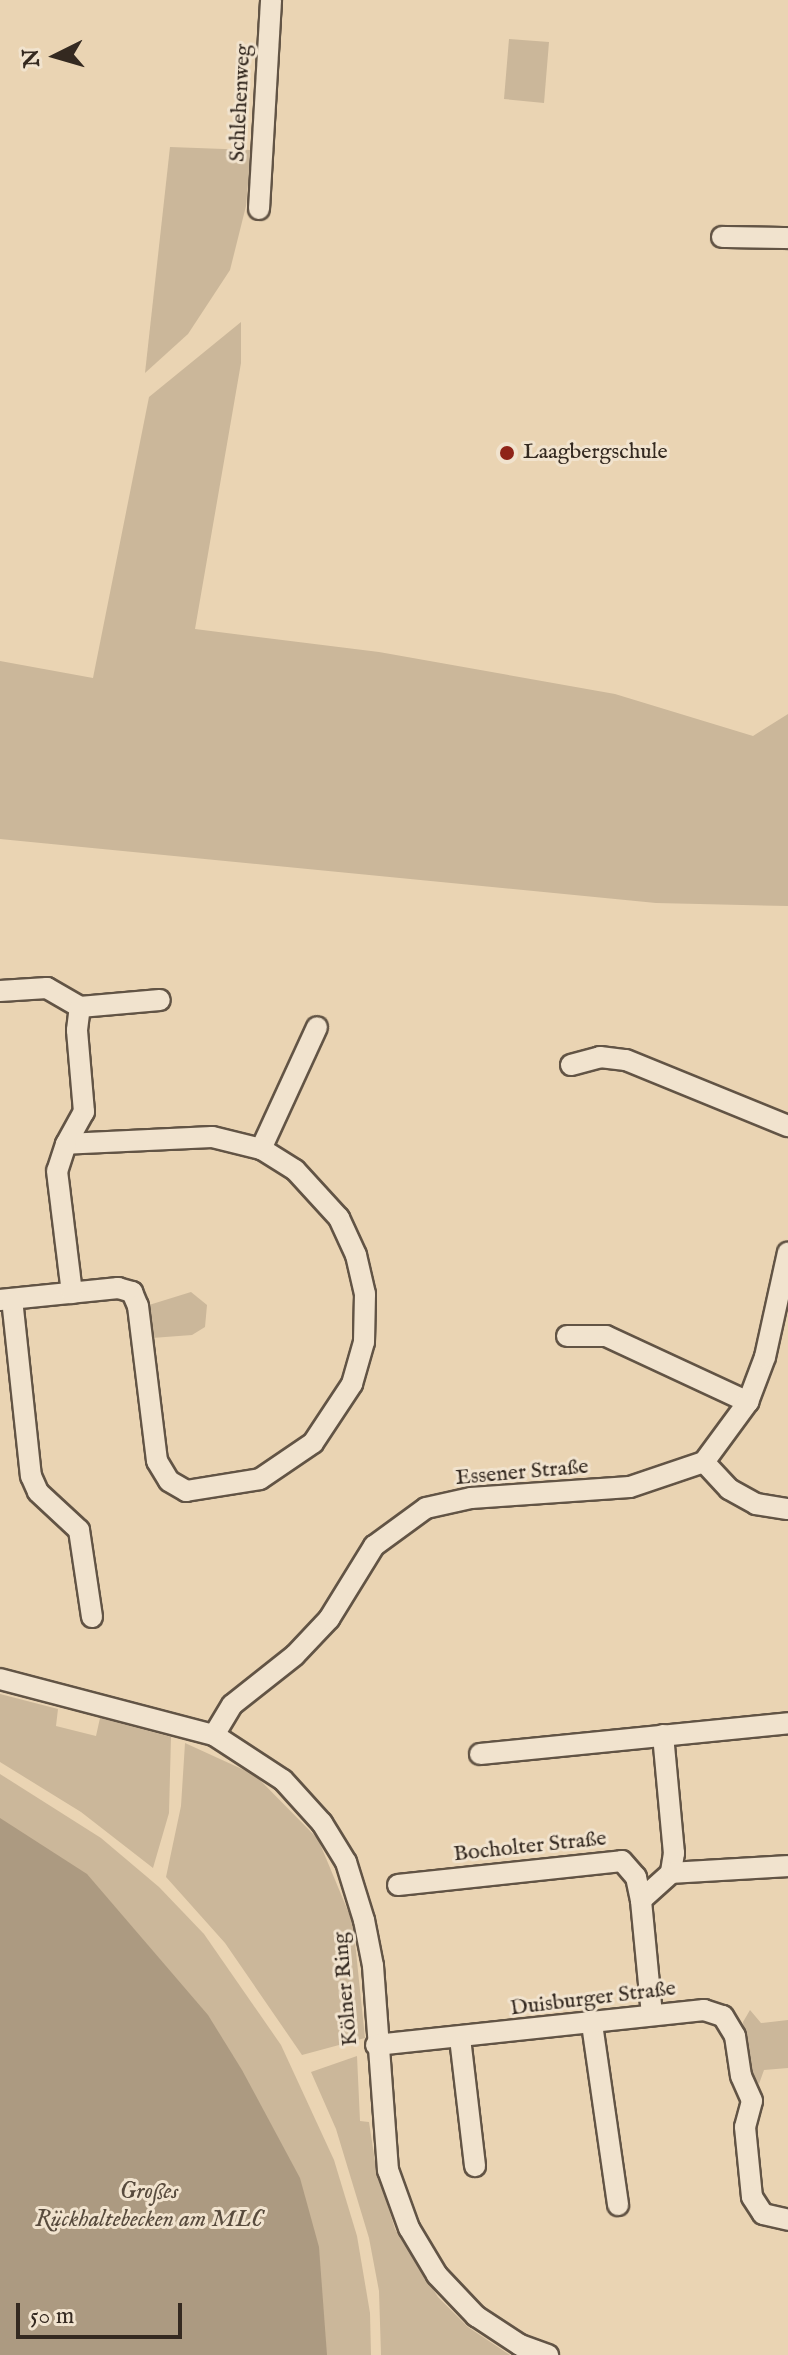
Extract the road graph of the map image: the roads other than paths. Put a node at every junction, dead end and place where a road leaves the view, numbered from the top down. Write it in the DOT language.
graph roads {
  1 [pos="271,0"];
  2 [pos="259,209"];
  3 [pos="722,237"];
  4 [pos="788,238"];
  5 [pos="0,991"];
  6 [pos="160,1000"];
  7 [pos="80,1007"];
  8 [pos="317,1027"];
  9 [pos="571,1065"];
  10 [pos="788,1126"];
  11 [pos="66,1144"];
  12 [pos="261,1149"];
  13 [pos="788,1252"];
  14 [pos="72,1293"];
  15 [pos="6,1300"];
  16 [pos="783,1304"];
  17 [pos="567,1336"];
  18 [pos="748,1402"];
  19 [pos="704,1462"];
  20 [pos="788,1509"];
  21 [pos="92,1617"];
  22 [pos="0,1679"];
  23 [pos="788,1723"];
  24 [pos="214,1735"];
  25 [pos="663,1735"];
  26 [pos="480,1754"];
  27 [pos="788,1866"];
  28 [pos="671,1873"];
  29 [pos="398,1885"];
  30 [pos="641,1900"];
  31 [pos="652,2015"];
  32 [pos="592,2024"];
  33 [pos="460,2038"];
  34 [pos="376,2045"];
  35 [pos="475,2166"];
  36 [pos="618,2205"];
  37 [pos="788,2220"];
  38 [pos="548,2355"];
  1 -- 2 [label="street, Schlehenweg"];
  3 -- 4 [label="street"];
  5 -- 7 [label="street"];
  6 -- 7 [label="street"];
  7 -- 11 [label="street"];
  8 -- 12 [label="street"];
  9 -- 10 [label="street"];
  11 -- 12 [label="street"];
  11 -- 14 [label="street"];
  12 -- 14 [label="street"];
  13 -- 16 [label="street"];
  14 -- 15 [label="street"];
  15 -- 21 [label="street"];
  16 -- 18 [label="street"];
  17 -- 18 [label="street"];
  18 -- 19 [label="street"];
  19 -- 20 [label="street"];
  19 -- 24 [label="street, Essener Straße"];
  22 -- 24 [label="street, Kölner Ring"];
  23 -- 25 [label="street"];
  24 -- 34 [label="street, Kölner Ring"];
  25 -- 26 [label="street"];
  25 -- 28 [label="street"];
  27 -- 28 [label="street"];
  28 -- 30 [label="street"];
  29 -- 30 [label="street, Bocholter Straße"];
  30 -- 31 [label="street"];
  31 -- 32 [label="street, Duisburger Straße"];
  31 -- 37 [label="street, Duisburger Straße"];
  32 -- 33 [label="street, Duisburger Straße"];
  32 -- 36 [label="street"];
  33 -- 34 [label="street, Duisburger Straße"];
  33 -- 35 [label="street"];
  34 -- 38 [label="street, Kölner Ring"];
}
